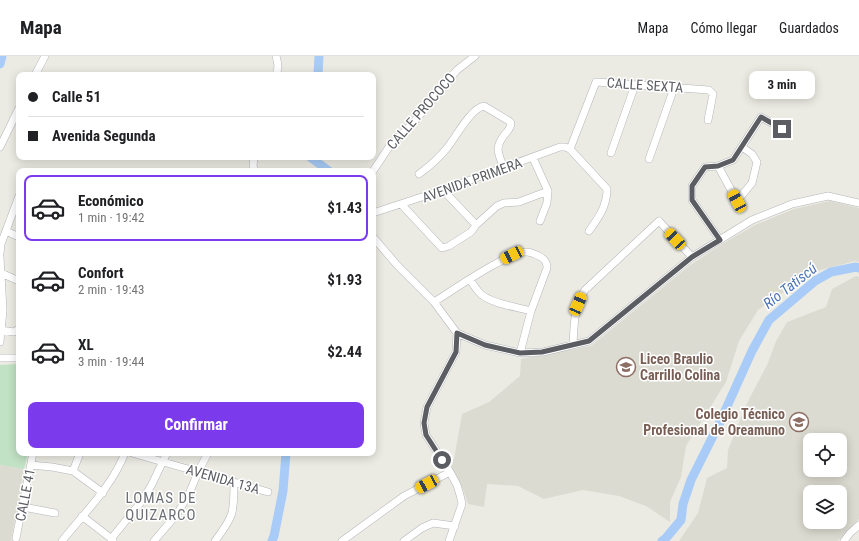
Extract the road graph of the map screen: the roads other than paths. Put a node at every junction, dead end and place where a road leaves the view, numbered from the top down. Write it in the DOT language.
graph roads {
  1 [pos="45,56"];
  2 [pos="276,56"];
  3 [pos="475,56"];
  4 [pos="37,72"];
  5 [pos="277,72"];
  6 [pos="635,85"];
  7 [pos="674,88"];
  8 [pos="16,114"];
  9 [pos="708,120"];
  10 [pos="782,129"];
  11 [pos="0,147"];
  12 [pos="742,147"];
  13 [pos="570,149"];
  14 [pos="611,153"];
  15 [pos="533,158"];
  16 [pos="649,159"];
  17 [pos="718,166"];
  18 [pos="375,168"];
  19 [pos="504,168"];
  20 [pos="419,174"];
  21 [pos="443,190"];
  22 [pos="548,191"];
  23 [pos="859,203"];
  24 [pos="16,204"];
  25 [pos="402,205"];
  26 [pos="376,212"];
  27 [pos="540,221"];
  28 [pos="476,225"];
  29 [pos="589,230"];
  30 [pos="6,231"];
  31 [pos="16,236"];
  32 [pos="376,240"];
  33 [pos="720,240"];
  34 [pos="0,254"];
  35 [pos="0,257"];
  36 [pos="692,257"];
  37 [pos="1,273"];
  38 [pos="16,280"];
  39 [pos="470,280"];
  40 [pos="434,302"];
  41 [pos="531,311"];
  42 [pos="0,330"];
  43 [pos="16,331"];
  44 [pos="457,333"];
  45 [pos="0,342"];
  46 [pos="573,345"];
  47 [pos="520,353"];
  48 [pos="0,358"];
  49 [pos="16,358"];
  50 [pos="32,456"];
  51 [pos="79,456"];
  52 [pos="124,456"];
  53 [pos="144,456"];
  54 [pos="166,456"];
  55 [pos="206,456"];
  56 [pos="163,461"];
  57 [pos="31,465"];
  58 [pos="74,471"];
  59 [pos="198,472"];
  60 [pos="450,472"];
  61 [pos="234,482"];
  62 [pos="268,492"];
  63 [pos="102,493"];
  64 [pos="23,506"];
  65 [pos="55,513"];
  66 [pos="82,516"];
  67 [pos="859,525"];
  68 [pos="455,526"];
  69 [pos="16,538"];
  70 [pos="112,540"];
  71 [pos="62,541"];
  72 [pos="154,541"];
  73 [pos="215,541"];
  74 [pos="342,541"];
  75 [pos="404,541"];
  76 [pos="449,541"];
  77 [pos="844,541"];
  1 -- 4 [label="street"];
  2 -- 5 [label="street"];
  3 -- 18 [label="street, CALLE PROCOCO"];
  6 -- 7 [label="street, CALLE SEXTA"];
  6 -- 13 [label="street, CALLE SEXTA"];
  6 -- 14 [label="street"];
  7 -- 9 [label="street, CALLE SEXTA"];
  7 -- 16 [label="street"];
  8 -- 11 [label="street"];
  10 -- 12 [label="street"];
  12 -- 17 [label="street"];
  12 -- 17 [label="street"];
  13 -- 15 [label="street, AVENIDA PRIMERA"];
  13 -- 29 [label="street"];
  15 -- 19 [label="street, AVENIDA PRIMERA"];
  15 -- 22 [label="street"];
  17 -- 33 [label="street"];
  19 -- 20 [label="street"];
  19 -- 21 [label="street, AVENIDA PRIMERA"];
  21 -- 25 [label="street, AVENIDA PRIMERA"];
  21 -- 28 [label="street"];
  22 -- 27 [label="street"];
  22 -- 28 [label="street"];
  23 -- 33 [label="street"];
  24 -- 30 [label="street"];
  25 -- 26 [label="street, AVENIDA PRIMERA"];
  25 -- 28 [label="street"];
  30 -- 31 [label="street"];
  30 -- 34 [label="street"];
  32 -- 40 [label="street"];
  33 -- 36 [label="street"];
  35 -- 37 [label="street"];
  36 -- 46 [label="street"];
  36 -- 46 [label="street"];
  37 -- 38 [label="street"];
  37 -- 42 [label="street"];
  39 -- 40 [label="street"];
  39 -- 41 [label="street"];
  39 -- 41 [label="street"];
  40 -- 44 [label="street"];
  41 -- 47 [label="street"];
  42 -- 43 [label="street"];
  42 -- 45 [label="street"];
  44 -- 47 [label="street"];
  44 -- 60 [label="street"];
  46 -- 47 [label="street"];
  48 -- 49 [label="street"];
  50 -- 57 [label="street, CALLE 41"];
  51 -- 58 [label="street"];
  52 -- 63 [label="street"];
  53 -- 56 [label="street, AVENIDA 13A"];
  54 -- 56 [label="street"];
  55 -- 59 [label="street"];
  56 -- 59 [label="street, AVENIDA 13A"];
  56 -- 70 [label="street"];
  57 -- 58 [label="street"];
  57 -- 64 [label="street, CALLE 41"];
  58 -- 63 [label="street"];
  59 -- 61 [label="street, AVENIDA 13A"];
  59 -- 72 [label="street"];
  60 -- 68 [label="street"];
  60 -- 74 [label="street"];
  61 -- 62 [label="street, AVENIDA 13A"];
  61 -- 73 [label="street"];
  63 -- 66 [label="street"];
  64 -- 65 [label="street"];
  64 -- 69 [label="street, CALLE 41"];
  66 -- 70 [label="street"];
  66 -- 71 [label="street"];
  67 -- 77 [label="street"];
  68 -- 75 [label="street"];
  68 -- 76 [label="street"];
}
